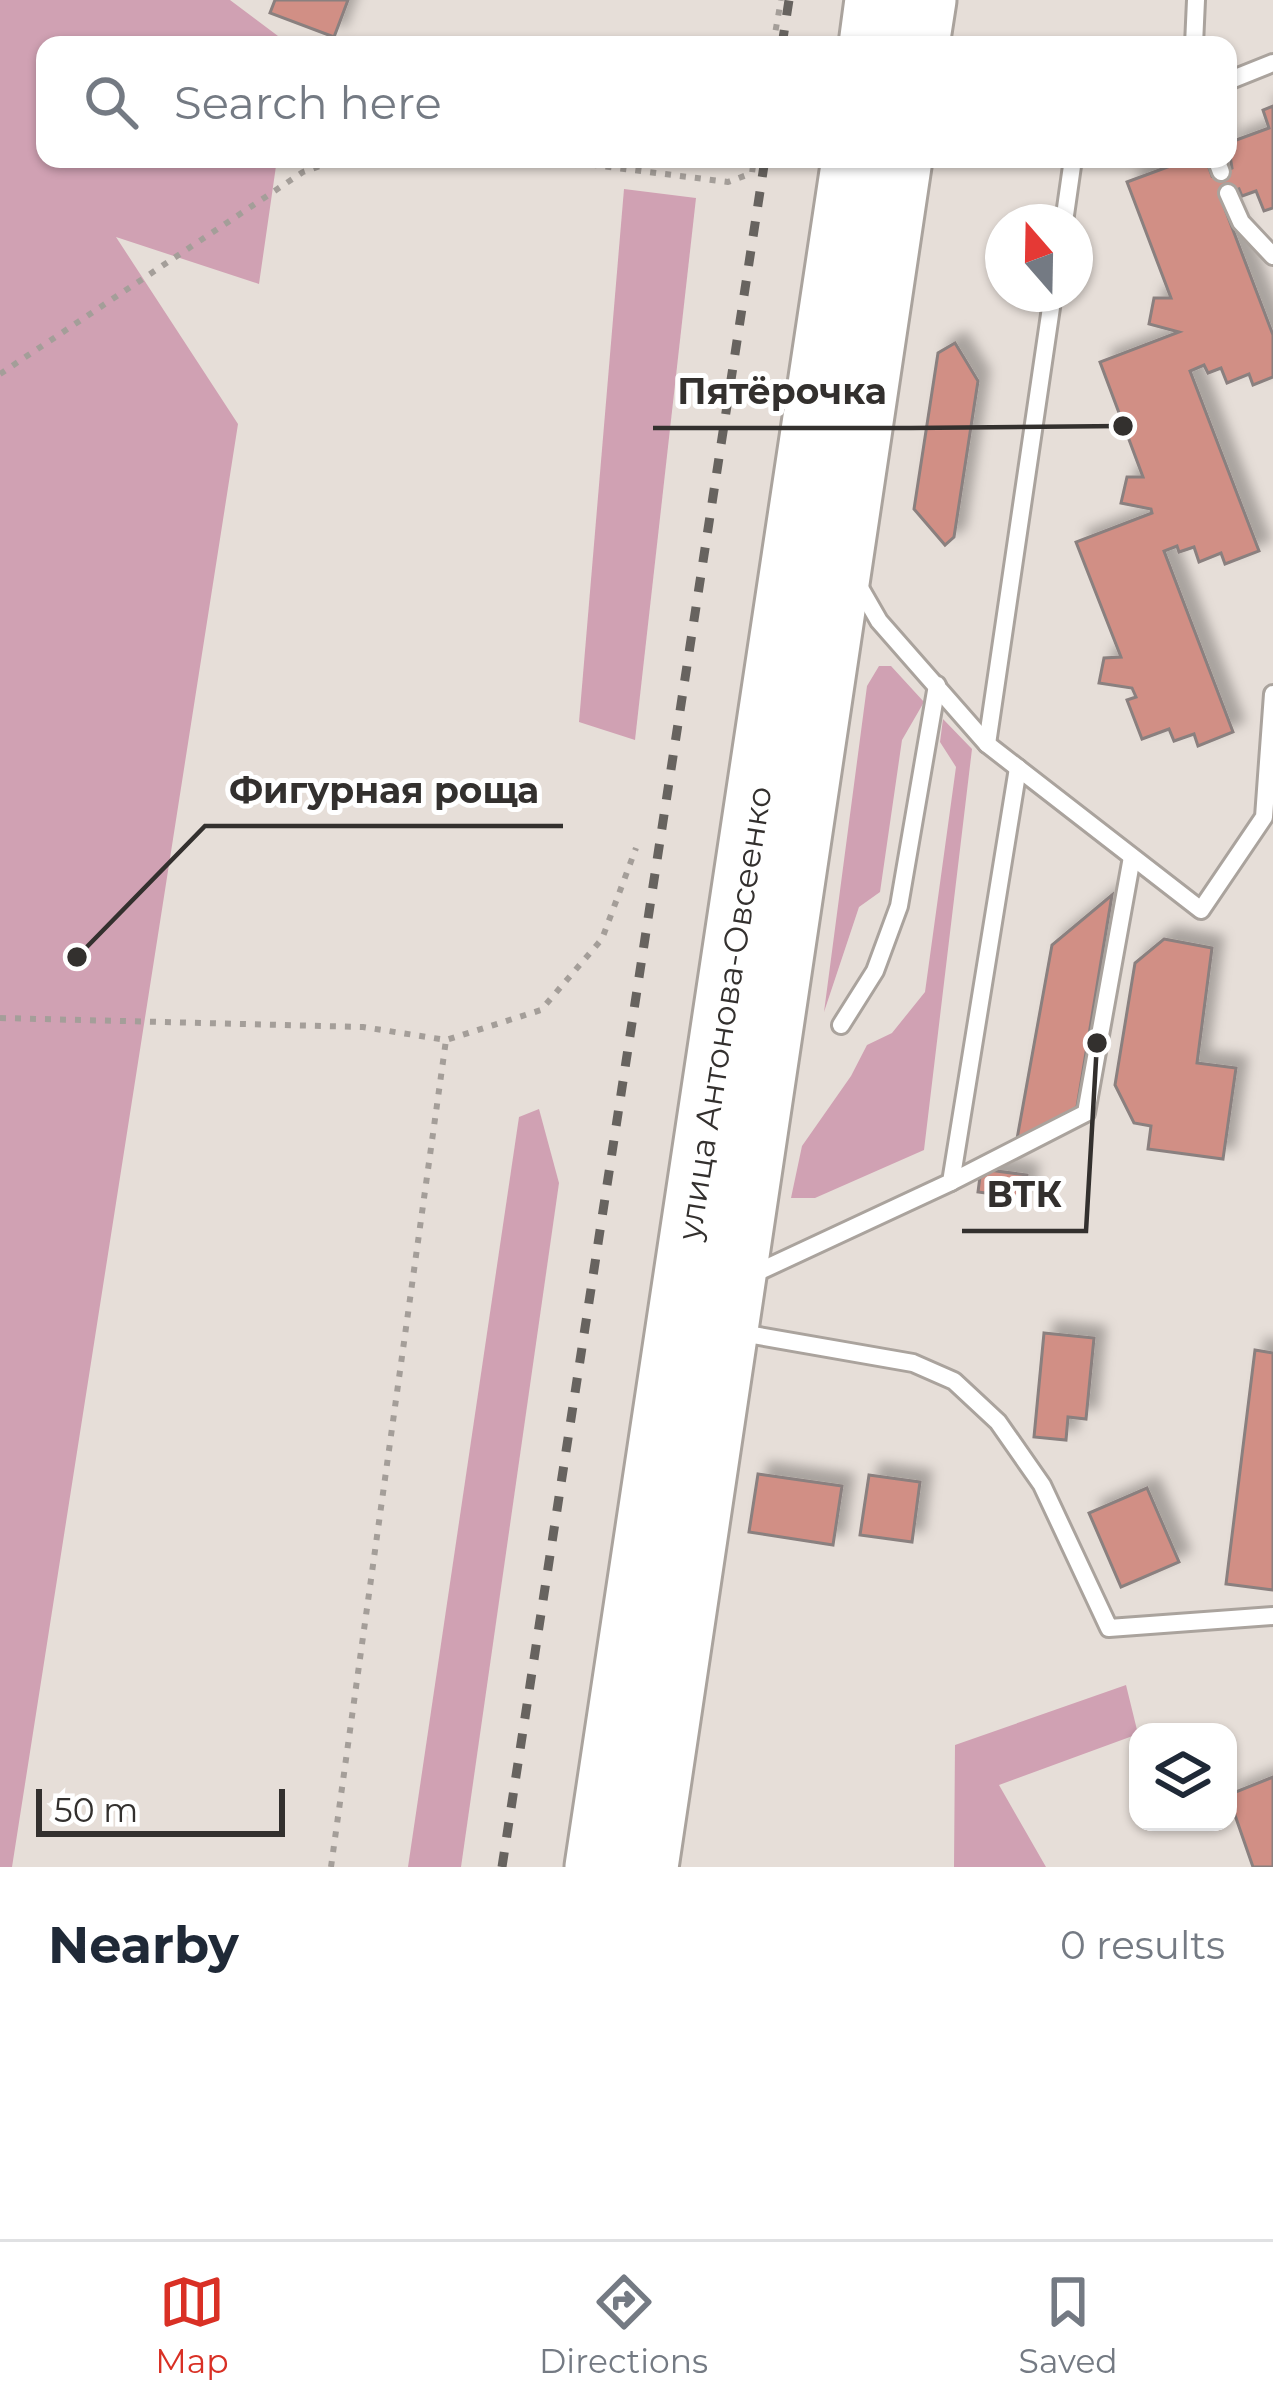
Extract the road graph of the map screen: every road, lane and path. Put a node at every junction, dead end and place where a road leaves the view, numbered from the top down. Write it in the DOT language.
graph roads {
  1 [pos="781,0"];
  2 [pos="878,0"];
  3 [pos="923,0"];
  4 [pos="1196,0"];
  5 [pos="775,36"];
  6 [pos="872,36"];
  7 [pos="918,36"];
  8 [pos="1194,36"];
  9 [pos="1273,63"];
  10 [pos="1237,77"];
  11 [pos="314,168"];
  12 [pos="617,168"];
  13 [pos="753,168"];
  14 [pos="853,168"];
  15 [pos="899,168"];
  16 [pos="1072,168"];
  17 [pos="1228,193"];
  18 [pos="1067,204"];
  19 [pos="1273,256"];
  20 [pos="1050,312"];
  21 [pos="0,374"];
  22 [pos="840,555"];
  23 [pos="937,685"];
  24 [pos="1273,694"];
  25 [pos="987,744"];
  26 [pos="1018,768"];
  27 [pos="636,848"];
  28 [pos="1132,857"];
  29 [pos="0,1018"];
  30 [pos="841,1025"];
  31 [pos="446,1040"];
  32 [pos="951,1182"];
  33 [pos="727,1308"];
  34 [pos="1273,1616"];
  35 [pos="331,1867"];
  36 [pos="597,1867"];
  37 [pos="646,1867"];
  1 -- 5 [label="path"];
  2 -- 6 [label="highway"];
  3 -- 7 [label="highway"];
  4 -- 8 [label="lane"];
  9 -- 10 [label="lane"];
  11 -- 21 [label="path"];
  12 -- 13 [label="path"];
  14 -- 36 [label="highway, улица Антонова-Овсеенко"];
  15 -- 22 [label="highway, улица Антонова-Овсеенко"];
  16 -- 18 [label="lane"];
  17 -- 19 [label="lane"];
  20 -- 25 [label="lane"];
  22 -- 23 [label="lane"];
  22 -- 33 [label="highway, улица Антонова-Овсеенко"];
  23 -- 25 [label="lane"];
  23 -- 30 [label="lane"];
  24 -- 28 [label="lane"];
  25 -- 26 [label="lane"];
  26 -- 28 [label="lane"];
  26 -- 32 [label="lane"];
  27 -- 31 [label="path"];
  28 -- 32 [label="lane"];
  29 -- 31 [label="path"];
  31 -- 35 [label="path"];
  32 -- 33 [label="lane"];
  33 -- 34 [label="lane"];
  33 -- 37 [label="highway, улица Антонова-Овсеенко"];
}
